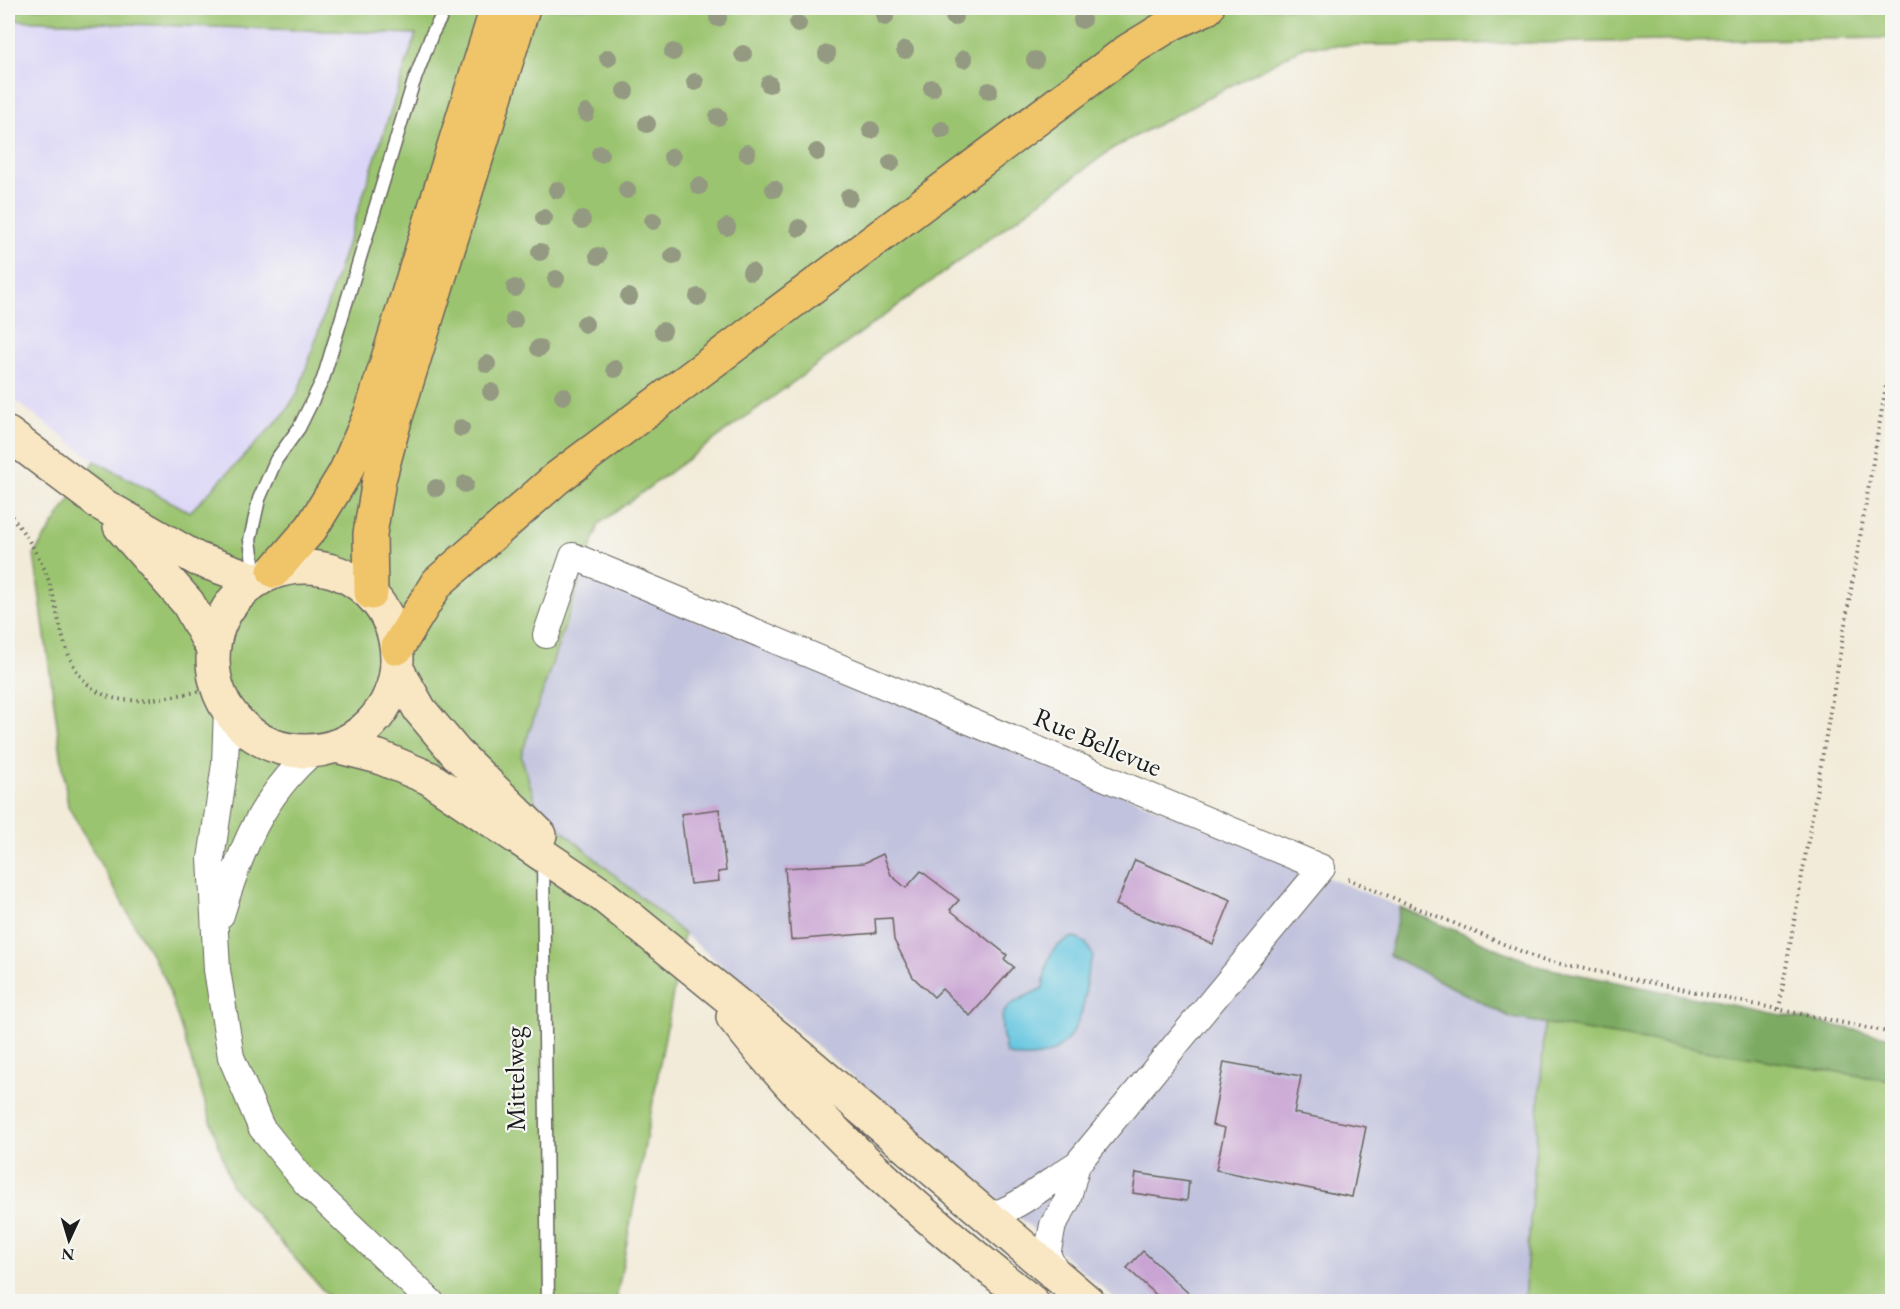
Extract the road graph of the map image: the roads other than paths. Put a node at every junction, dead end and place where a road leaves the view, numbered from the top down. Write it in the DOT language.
graph roads {
  1 [pos="446,8"];
  2 [pos="497,8"];
  3 [pos="523,8"];
  4 [pos="1207,8"];
  5 [pos="8,434"];
  6 [pos="100,504"];
  7 [pos="265,576"];
  8 [pos="371,593"];
  9 [pos="546,635"];
  10 [pos="213,649"];
  11 [pos="397,659"];
  12 [pos="222,699"];
  13 [pos="326,748"];
  14 [pos="543,856"];
  15 [pos="602,895"];
  16 [pos="216,933"];
  17 [pos="695,969"];
  18 [pos="1077,1164"];
  19 [pos="988,1216"];
  20 [pos="1053,1226"];
  21 [pos="1032,1255"];
  22 [pos="979,1261"];
  23 [pos="1060,1278"];
  24 [pos="431,1302"];
  25 [pos="548,1302"];
  26 [pos="1032,1302"];
  27 [pos="1088,1302"];
  1 -- 7 [label="lane"];
  2 -- 7 [label="highway"];
  3 -- 8 [label="highway"];
  4 -- 11 [label="highway"];
  5 -- 6 [label="main road"];
  6 -- 7 [label="main road"];
  6 -- 10 [label="main road"];
  7 -- 8 [label="main road"];
  7 -- 10 [label="main road"];
  8 -- 11 [label="main road"];
  9 -- 18 [label="street, Rue Bellevue"];
  10 -- 12 [label="main road"];
  11 -- 13 [label="main road"];
  11 -- 15 [label="main road"];
  12 -- 13 [label="main road"];
  12 -- 16 [label="street"];
  13 -- 14 [label="main road"];
  13 -- 16 [label="street"];
  14 -- 15 [label="main road"];
  14 -- 25 [label="lane, Mittelweg"];
  15 -- 17 [label="main road"];
  16 -- 24 [label="street"];
  17 -- 19 [label="main road"];
  17 -- 22 [label="main road"];
  18 -- 19 [label="street"];
  18 -- 20 [label="street"];
  19 -- 21 [label="main road"];
  20 -- 21 [label="street"];
  20 -- 23 [label="street"];
  21 -- 22 [label="street"];
  21 -- 23 [label="main road"];
  22 -- 26 [label="main road"];
  23 -- 27 [label="main road"];
}
